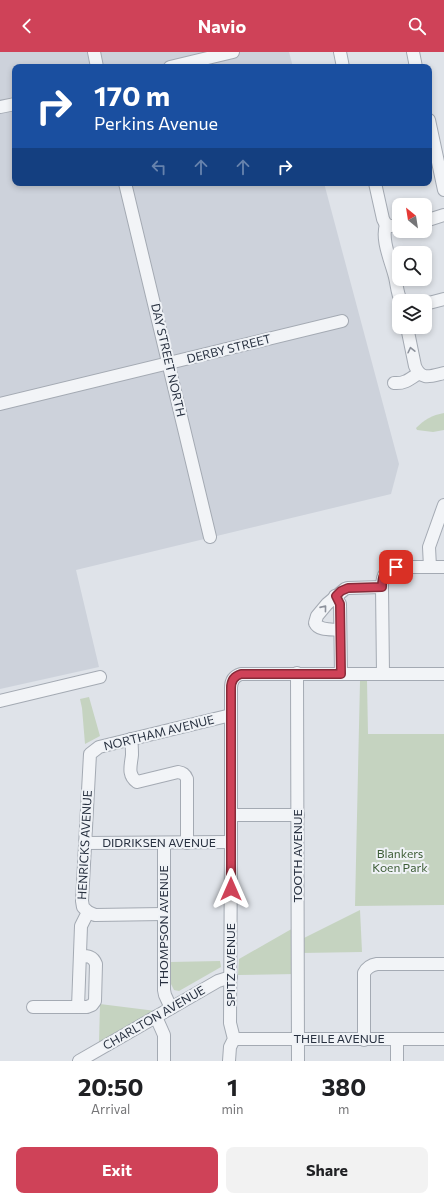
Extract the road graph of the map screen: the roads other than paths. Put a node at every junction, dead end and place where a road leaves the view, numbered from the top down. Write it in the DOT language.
graph roads {
  1 [pos="94,52"];
  2 [pos="233,52"];
  3 [pos="340,52"];
  4 [pos="413,52"];
  5 [pos="96,64"];
  6 [pos="183,64"];
  7 [pos="342,64"];
  8 [pos="415,64"];
  9 [pos="12,105"];
  10 [pos="0,107"];
  11 [pos="432,134"];
  12 [pos="127,186"];
  13 [pos="376,186"];
  14 [pos="444,190"];
  15 [pos="444,215"];
  16 [pos="432,219"];
  17 [pos="386,225"];
  18 [pos="392,225"];
  19 [pos="398,294"];
  20 [pos="444,299"];
  21 [pos="432,302"];
  22 [pos="342,321"];
  23 [pos="408,334"];
  24 [pos="169,364"];
  25 [pos="419,373"];
  26 [pos="444,373"];
  27 [pos="394,384"];
  28 [pos="0,404"];
  29 [pos="444,505"];
  30 [pos="210,538"];
  31 [pos="430,567"];
  32 [pos="444,567"];
  33 [pos="382,587"];
  34 [pos="336,596"];
  35 [pos="340,630"];
  36 [pos="297,673"];
  37 [pos="341,674"];
  38 [pos="383,674"];
  39 [pos="444,674"];
  40 [pos="100,676"];
  41 [pos="0,701"];
  42 [pos="231,715"];
  43 [pos="131,739"];
  44 [pos="90,754"];
  45 [pos="231,814"];
  46 [pos="298,815"];
  47 [pos="231,842"];
  48 [pos="86,843"];
  49 [pos="164,843"];
  50 [pos="186,843"];
  51 [pos="88,912"];
  52 [pos="163,914"];
  53 [pos="80,956"];
  54 [pos="444,964"];
  55 [pos="231,977"];
  56 [pos="78,988"];
  57 [pos="96,988"];
  58 [pos="33,1007"];
  59 [pos="78,1007"];
  60 [pos="171,1008"];
  61 [pos="156,1017"];
  62 [pos="298,1039"];
  63 [pos="234,1040"];
  64 [pos="364,1040"];
  65 [pos="397,1040"];
  66 [pos="444,1040"];
  67 [pos="79,1061"];
  68 [pos="164,1061"];
  69 [pos="229,1061"];
  70 [pos="298,1061"];
  71 [pos="397,1061"];
  1 -- 5 [label="street"];
  2 -- 6 [label="street"];
  3 -- 7 [label="street"];
  4 -- 8 [label="street"];
  9 -- 10 [label="street"];
  11 -- 14 [label="street"];
  12 -- 24 [label="street, DAY STREET NORTH"];
  13 -- 17 [label="street"];
  15 -- 16 [label="street"];
  17 -- 18 [label="street"];
  17 -- 19 [label="street"];
  20 -- 21 [label="street"];
  22 -- 24 [label="street, DERBY STREET"];
  25 -- 23 [label="street, one-way"];
  24 -- 28 [label="street, DERBY STREET"];
  24 -- 30 [label="street, DAY STREET NORTH"];
  25 -- 26 [label="street"];
  25 -- 27 [label="street"];
  29 -- 31 [label="street"];
  31 -- 32 [label="street"];
  31 -- 33 [label="street"];
  33 -- 34 [label="street"];
  33 -- 38 [label="street"];
  34 -- 35 [label="street"];
  35 -- 34 [label="street, one-way"];
  35 -- 37 [label="street"];
  36 -- 37 [label="street"];
  36 -- 42 [label="street, SPITZ AVENUE"];
  36 -- 46 [label="street, TOOTH AVENUE"];
  37 -- 38 [label="street"];
  38 -- 39 [label="street"];
  40 -- 41 [label="street"];
  42 -- 43 [label="street, NORTHAM AVENUE"];
  42 -- 45 [label="street, SPITZ AVENUE"];
  43 -- 44 [label="street, NORTHAM AVENUE"];
  43 -- 50 [label="street"];
  44 -- 48 [label="street, HENRICKS AVENUE"];
  45 -- 46 [label="street"];
  45 -- 47 [label="street, SPITZ AVENUE"];
  46 -- 62 [label="street, TOOTH AVENUE"];
  47 -- 50 [label="street, DIDRIKSEN AVENUE"];
  47 -- 55 [label="street, SPITZ AVENUE"];
  48 -- 49 [label="street, DIDRIKSEN AVENUE"];
  48 -- 51 [label="street, HENRICKS AVENUE"];
  49 -- 50 [label="street, DIDRIKSEN AVENUE"];
  49 -- 52 [label="street, THOMPSON AVENUE"];
  51 -- 52 [label="street"];
  51 -- 53 [label="street, HENRICKS AVENUE"];
  52 -- 60 [label="street, THOMPSON AVENUE"];
  53 -- 56 [label="street, HENRICKS AVENUE"];
  53 -- 57 [label="street"];
  54 -- 64 [label="street"];
  55 -- 60 [label="street, CHARLTON AVENUE"];
  55 -- 63 [label="street, SPITZ AVENUE"];
  56 -- 57 [label="street"];
  56 -- 59 [label="street, HENRICKS AVENUE"];
  57 -- 59 [label="street"];
  58 -- 59 [label="street"];
  60 -- 61 [label="street, CHARLTON AVENUE"];
  61 -- 67 [label="street, CHARLTON AVENUE"];
  61 -- 68 [label="street"];
  62 -- 63 [label="street, THEILE AVENUE"];
  62 -- 64 [label="street, THEILE AVENUE"];
  62 -- 70 [label="street, TOOTH AVENUE"];
  63 -- 69 [label="street, SPITZ AVENUE"];
  64 -- 65 [label="street, THEILE AVENUE"];
  65 -- 66 [label="street, THEILE AVENUE"];
  65 -- 71 [label="street"];
}
